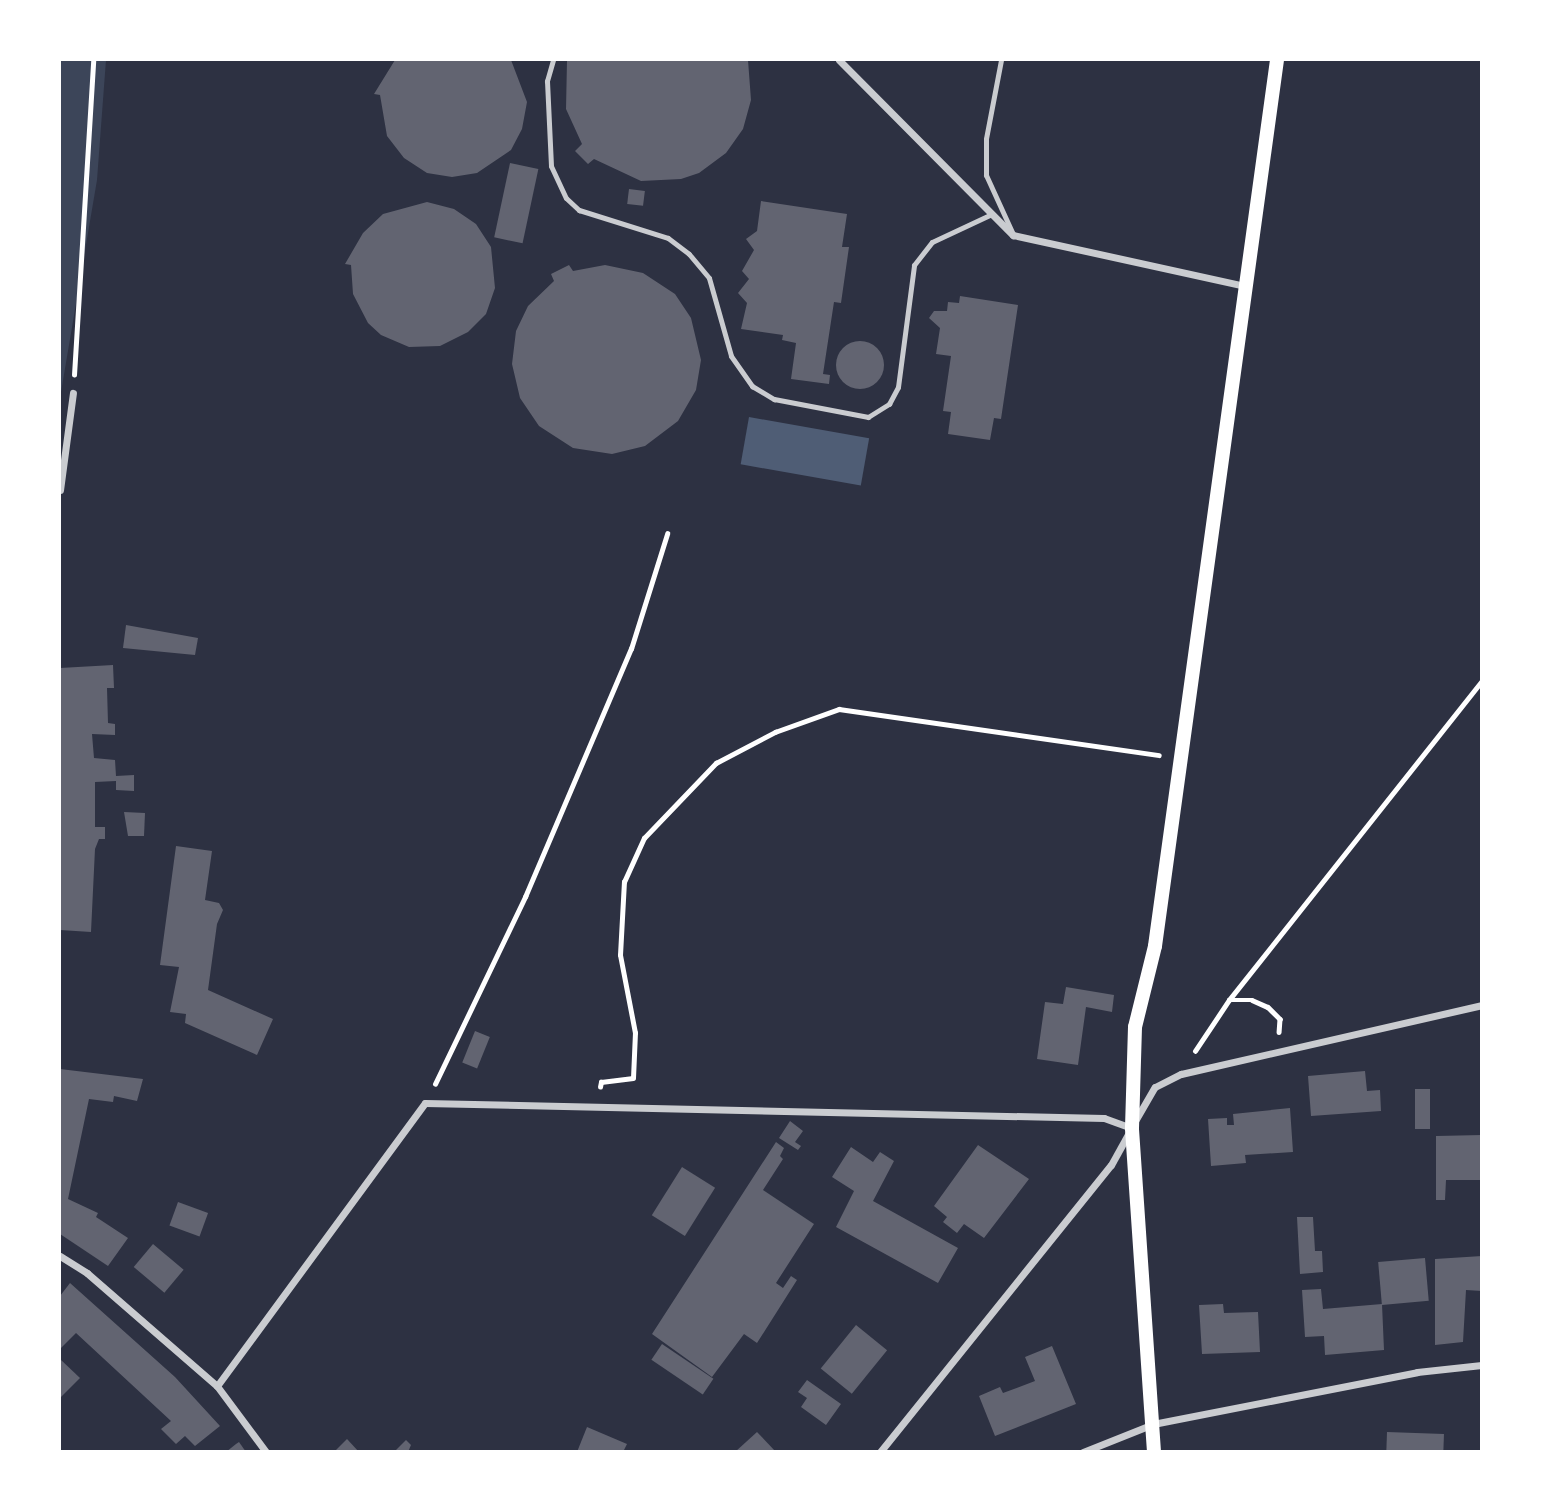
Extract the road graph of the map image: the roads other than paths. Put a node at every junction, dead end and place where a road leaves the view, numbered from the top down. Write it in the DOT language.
graph roads {
  1 [pos="553,60"];
  2 [pos="839,60"];
  3 [pos="1001,60"];
  4 [pos="1277,60"];
  5 [pos="992,214"];
  6 [pos="1013,234"];
  7 [pos="1244,286"];
  8 [pos="73,393"];
  9 [pos="60,490"];
  10 [pos="1482,1005"];
  11 [pos="1132,1128"];
  12 [pos="60,1256"];
  13 [pos="1482,1365"];
  14 [pos="217,1386"];
  15 [pos="1153,1424"];
  16 [pos="266,1451"];
  17 [pos="880,1451"];
  18 [pos="1083,1451"];
  19 [pos="1154,1451"];
  1 -- 5 [label="lane"];
  2 -- 5 [label="street"];
  3 -- 6 [label="lane"];
  4 -- 7 [label="main road"];
  5 -- 6 [label="street"];
  6 -- 7 [label="street"];
  7 -- 11 [label="main road"];
  8 -- 9 [label="street"];
  10 -- 11 [label="street"];
  11 -- 14 [label="street"];
  11 -- 15 [label="main road"];
  11 -- 17 [label="street"];
  12 -- 14 [label="street"];
  13 -- 15 [label="street"];
  14 -- 16 [label="street"];
  15 -- 18 [label="street"];
  15 -- 19 [label="main road"];
}
